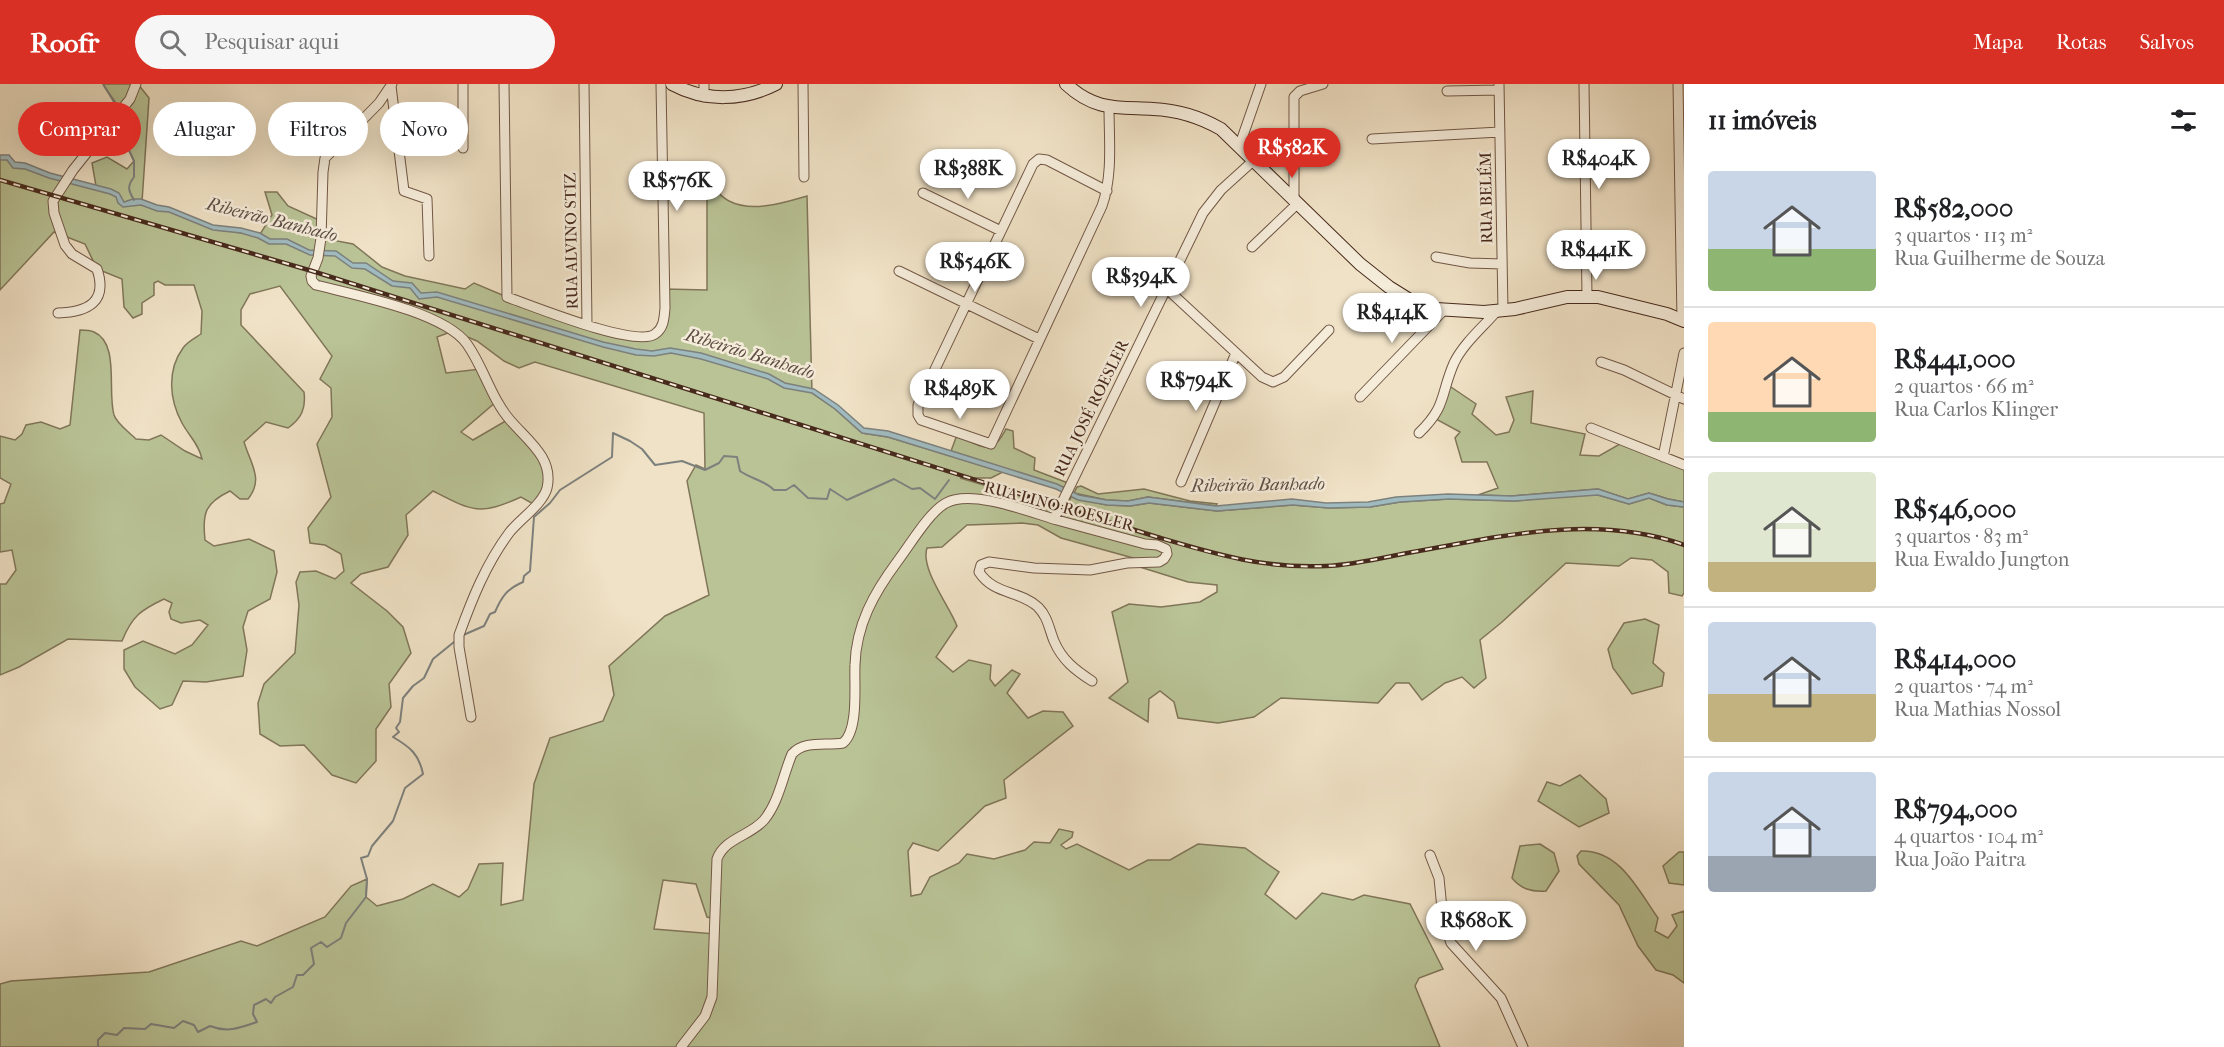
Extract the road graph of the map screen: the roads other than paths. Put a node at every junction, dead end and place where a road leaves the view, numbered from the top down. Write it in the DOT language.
graph roads {
  1 [pos="136,84"];
  2 [pos="463,84"];
  3 [pos="504,84"];
  4 [pos="584,84"];
  5 [pos="661,84"];
  6 [pos="672,84"];
  7 [pos="776,84"];
  8 [pos="803,84"];
  9 [pos="1066,84"];
  10 [pos="1261,84"];
  11 [pos="1323,84"];
  12 [pos="1584,84"];
  13 [pos="1678,84"];
  14 [pos="392,85"];
  15 [pos="1499,87"];
  16 [pos="704,90"];
  17 [pos="1447,91"];
  18 [pos="463,102"];
  19 [pos="1108,107"];
  20 [pos="1500,132"];
  21 [pos="1372,139"];
  22 [pos="1239,147"];
  23 [pos="1681,153"];
  24 [pos="1253,161"];
  25 [pos="804,177"];
  26 [pos="1107,191"];
  27 [pos="923,193"];
  28 [pos="1296,203"];
  29 [pos="1001,231"];
  30 [pos="1252,247"];
  31 [pos="429,256"];
  32 [pos="1436,257"];
  33 [pos="1502,264"];
  34 [pos="899,271"];
  35 [pos="1166,288"];
  36 [pos="1587,296"];
  37 [pos="966,304"];
  38 [pos="1444,310"];
  39 [pos="1499,311"];
  40 [pos="58,313"];
  41 [pos="1683,321"];
  42 [pos="586,325"];
  43 [pos="1329,330"];
  44 [pos="1039,339"];
  45 [pos="1236,353"];
  46 [pos="1684,353"];
  47 [pos="1601,362"];
  48 [pos="1360,397"];
  49 [pos="1680,397"];
  50 [pos="1591,428"];
  51 [pos="1419,433"];
  52 [pos="1663,457"];
  53 [pos="1684,465"];
  54 [pos="1181,482"];
  55 [pos="1054,519"];
  56 [pos="1092,681"];
  57 [pos="471,717"];
  58 [pos="1430,855"];
  59 [pos="681,1047"];
  60 [pos="1523,1047"];
  1 -- 40 [label="street"];
  2 -- 18 [label="street"];
  3 -- 42 [label="street"];
  4 -- 42 [label="street, RUA ALVINO STIZ"];
  5 -- 42 [label="street"];
  6 -- 16 [label="street"];
  7 -- 16 [label="street"];
  8 -- 25 [label="street"];
  9 -- 19 [label="street"];
  10 -- 22 [label="street"];
  11 -- 28 [label="street"];
  12 -- 36 [label="street"];
  13 -- 23 [label="street"];
  14 -- 31 [label="street"];
  14 -- 57 [label="street"];
  15 -- 17 [label="street"];
  15 -- 20 [label="street, RUA BELÉM"];
  19 -- 22 [label="street"];
  19 -- 26 [label="street"];
  20 -- 21 [label="street"];
  20 -- 33 [label="street, RUA BELÉM"];
  22 -- 24 [label="street"];
  23 -- 41 [label="street"];
  24 -- 28 [label="street"];
  24 -- 35 [label="street, RUA JOSÉ ROESLER"];
  26 -- 29 [label="street"];
  26 -- 44 [label="street"];
  27 -- 29 [label="street"];
  28 -- 30 [label="street"];
  28 -- 38 [label="street"];
  29 -- 37 [label="street"];
  32 -- 33 [label="street"];
  33 -- 39 [label="street, RUA BELÉM"];
  34 -- 37 [label="street"];
  35 -- 45 [label="street"];
  35 -- 55 [label="street, RUA JOSÉ ROESLER"];
  36 -- 39 [label="street"];
  36 -- 41 [label="street"];
  37 -- 44 [label="street"];
  37 -- 44 [label="street"];
  38 -- 39 [label="street"];
  38 -- 48 [label="street"];
  39 -- 51 [label="street"];
  43 -- 45 [label="street"];
  45 -- 54 [label="street"];
  46 -- 49 [label="street"];
  47 -- 49 [label="street"];
  49 -- 52 [label="street"];
  50 -- 52 [label="street"];
  52 -- 53 [label="street"];
  55 -- 56 [label="street, RUA LINO ROESLER"];
  55 -- 59 [label="street, RUA LINO ROESLER"];
  58 -- 60 [label="street"];
}
